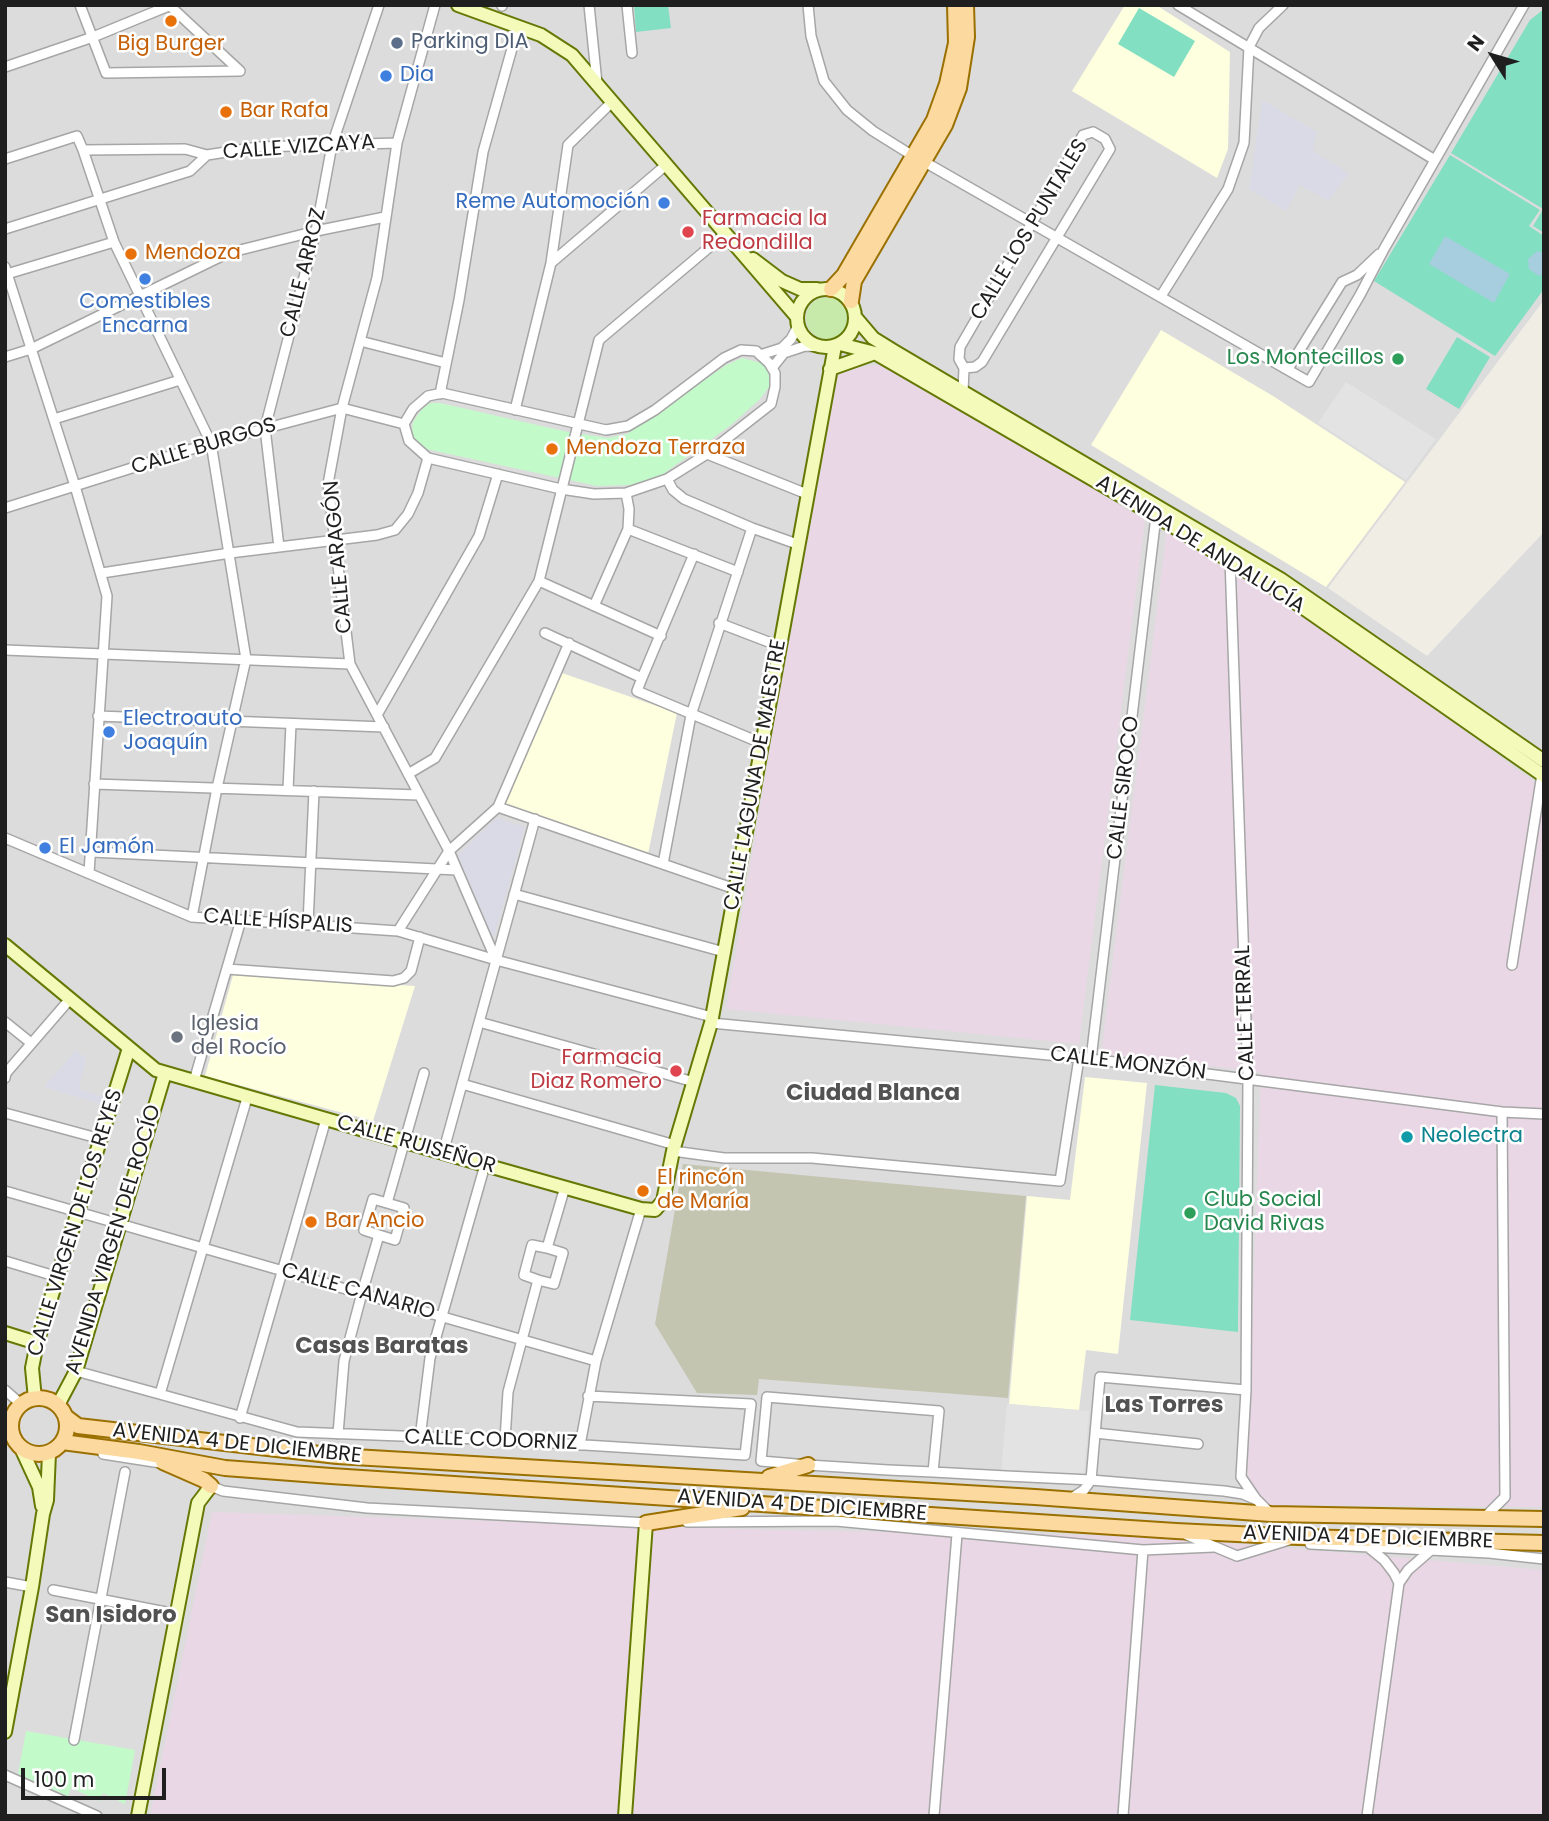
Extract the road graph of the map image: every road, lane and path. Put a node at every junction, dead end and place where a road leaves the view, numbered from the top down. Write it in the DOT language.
graph roads {
  1 [pos="80,5"];
  2 [pos="379,5"];
  3 [pos="435,5"];
  4 [pos="458,5"];
  5 [pos="589,5"];
  6 [pos="627,5"];
  7 [pos="808,5"];
  8 [pos="955,5"];
  9 [pos="966,5"];
  10 [pos="1178,5"];
  11 [pos="1283,5"];
  12 [pos="1524,5"];
  13 [pos="170,6"];
  14 [pos="518,27"];
  15 [pos="93,37"];
  16 [pos="1249,47"];
  17 [pos="632,53"];
  18 [pos="5,67"];
  19 [pos="597,84"];
  20 [pos="612,102"];
  21 [pos="397,143"];
  22 [pos="332,145"];
  23 [pos="83,150"];
  24 [pos="207,155"];
  25 [pos="918,158"];
  26 [pos="5,159"];
  27 [pos="1435,160"];
  28 [pos="666,165"];
  29 [pos="100,199"];
  30 [pos="385,217"];
  31 [pos="1032,223"];
  32 [pos="5,229"];
  33 [pos="316,231"];
  34 [pos="725,234"];
  35 [pos="1057,237"];
  36 [pos="114,242"];
  37 [pos="736,246"];
  38 [pos="1384,249"];
  39 [pos="551,263"];
  40 [pos="6,270"];
  41 [pos="1342,282"];
  42 [pos="825,289"];
  43 [pos="1360,295"];
  44 [pos="1161,296"];
  45 [pos="139,298"];
  46 [pos="851,301"];
  47 [pos="856,318"];
  48 [pos="797,322"];
  49 [pos="360,341"];
  50 [pos="832,346"];
  51 [pos="31,349"];
  52 [pos="875,353"];
  53 [pos="760,355"];
  54 [pos="5,357"];
  55 [pos="446,363"];
  56 [pos="772,368"];
  57 [pos="964,368"];
  58 [pos="830,369"];
  59 [pos="1288,369"];
  60 [pos="180,380"];
  61 [pos="944,381"];
  62 [pos="963,392"];
  63 [pos="440,394"];
  64 [pos="342,408"];
  65 [pos="515,410"];
  66 [pos="54,419"];
  67 [pos="578,424"];
  68 [pos="404,425"];
  69 [pos="265,428"];
  70 [pos="211,443"];
  71 [pos="707,454"];
  72 [pos="428,458"];
  73 [pos="498,474"];
  74 [pos="667,479"];
  75 [pos="75,486"];
  76 [pos="561,489"];
  77 [pos="626,493"];
  78 [pos="807,494"];
  79 [pos="5,508"];
  80 [pos="1156,516"];
  81 [pos="751,528"];
  82 [pos="628,529"];
  83 [pos="335,540"];
  84 [pos="797,544"];
  85 [pos="279,547"];
  86 [pos="230,553"];
  87 [pos="694,554"];
  88 [pos="1230,555"];
  89 [pos="738,572"];
  90 [pos="102,573"];
  91 [pos="539,581"];
  92 [pos="594,606"];
  93 [pos="719,623"];
  94 [pos="545,633"];
  95 [pos="661,636"];
  96 [pos="569,643"];
  97 [pos="779,646"];
  98 [pos="5,650"];
  99 [pos="102,655"];
  100 [pos="246,659"];
  101 [pos="350,664"];
  102 [pos="642,678"];
  103 [pos="377,715"];
  104 [pos="691,715"];
  105 [pos="98,716"];
  106 [pos="233,721"];
  107 [pos="291,723"];
  108 [pos="384,727"];
  109 [pos="761,743"];
  110 [pos="1544,761"];
  111 [pos="408,774"];
  112 [pos="1543,775"];
  113 [pos="94,784"];
  114 [pos="217,788"];
  115 [pos="288,790"];
  116 [pos="314,791"];
  117 [pos="419,795"];
  118 [pos="498,807"];
  119 [pos="535,819"];
  120 [pos="5,838"];
  121 [pos="449,851"];
  122 [pos="92,852"];
  123 [pos="203,857"];
  124 [pos="311,863"];
  125 [pos="663,864"];
  126 [pos="438,869"];
  127 [pos="457,870"];
  128 [pos="89,873"];
  129 [pos="735,889"];
  130 [pos="514,894"];
  131 [pos="192,917"];
  132 [pos="242,920"];
  133 [pos="308,925"];
  134 [pos="398,930"];
  135 [pos="420,937"];
  136 [pos="5,946"];
  137 [pos="724,952"];
  138 [pos="496,960"];
  139 [pos="1512,965"];
  140 [pos="228,969"];
  141 [pos="70,999"];
  142 [pos="711,1020"];
  143 [pos="5,1022"];
  144 [pos="479,1022"];
  145 [pos="32,1043"];
  146 [pos="129,1048"];
  147 [pos="1079,1058"];
  148 [pos="1091,1059"];
  149 [pos="165,1073"];
  150 [pos="424,1073"];
  151 [pos="5,1078"];
  152 [pos="1248,1079"];
  153 [pos="194,1082"];
  154 [pos="694,1082"];
  155 [pos="462,1084"];
  156 [pos="247,1098"];
  157 [pos="1502,1112"];
  158 [pos="5,1113"];
  159 [pos="1544,1114"];
  160 [pos="326,1119"];
  161 [pos="101,1139"];
  162 [pos="406,1142"];
  163 [pos="674,1148"];
  164 [pos="443,1153"];
  165 [pos="485,1165"];
  166 [pos="565,1187"];
  167 [pos="5,1191"];
  168 [pos="387,1203"];
  169 [pos="641,1209"];
  170 [pos="78,1212"];
  171 [pos="121,1223"];
  172 [pos="379,1235"];
  173 [pos="202,1246"];
  174 [pos="547,1248"];
  175 [pos="5,1261"];
  176 [pos="283,1270"];
  177 [pos="58,1277"];
  178 [pos="538,1280"];
  179 [pos="362,1293"];
  180 [pos="441,1316"];
  181 [pos="5,1333"];
  182 [pos="522,1339"];
  183 [pos="37,1343"];
  184 [pos="596,1361"];
  185 [pos="76,1371"];
  186 [pos="5,1390"];
  187 [pos="1246,1390"];
  188 [pos="160,1394"];
  189 [pos="588,1396"];
  190 [pos="19,1407"];
  191 [pos="62,1411"];
  192 [pos="240,1418"];
  193 [pos="1095,1433"];
  194 [pos="338,1434"];
  195 [pos="420,1438"];
  196 [pos="13,1439"];
  197 [pos="505,1440"];
  198 [pos="62,1442"];
  199 [pos="1198,1444"];
  200 [pos="580,1445"];
  201 [pos="139,1452"];
  202 [pos="49,1453"];
  203 [pos="103,1454"];
  204 [pos="169,1464"];
  205 [pos="808,1465"];
  206 [pos="125,1472"];
  207 [pos="933,1472"];
  208 [pos="1241,1478"];
  209 [pos="759,1480"];
  210 [pos="1091,1480"];
  211 [pos="211,1486"];
  212 [pos="1224,1491"];
  213 [pos="1070,1499"];
  214 [pos="1257,1500"];
  215 [pos="769,1504"];
  216 [pos="43,1514"];
  217 [pos="1271,1514"];
  218 [pos="1484,1518"];
  219 [pos="1544,1519"];
  220 [pos="646,1523"];
  221 [pos="1176,1531"];
  222 [pos="957,1534"];
  223 [pos="1298,1537"];
  224 [pos="1280,1542"];
  225 [pos="1544,1543"];
  226 [pos="1214,1547"];
  227 [pos="1368,1547"];
  228 [pos="1431,1549"];
  229 [pos="1143,1550"];
  230 [pos="1544,1559"];
  231 [pos="5,1582"];
  232 [pos="1399,1583"];
  233 [pos="32,1587"];
  234 [pos="53,1590"];
  235 [pos="101,1599"];
  236 [pos="176,1614"];
  237 [pos="5,1732"];
  238 [pos="74,1740"];
  239 [pos="5,1775"];
  240 [pos="97,1816"];
  241 [pos="138,1816"];
  242 [pos="625,1816"];
  243 [pos="934,1816"];
  244 [pos="1123,1816"];
  245 [pos="1367,1816"];
  1 -- 15 [label="street"];
  2 -- 22 [label="street, CALLE ARROZ"];
  3 -- 21 [label="street, CALLE ARAGÓN"];
  4 -- 14 [label="street"];
  5 -- 19 [label="street"];
  6 -- 17 [label="street"];
  7 -- 25 [label="street"];
  8 -- 25 [label="main road"];
  9 -- 25 [label="main road"];
  10 -- 16 [label="street"];
  11 -- 16 [label="street"];
  12 -- 27 [label="street"];
  13 -- 15 [label="street"];
  13 -- 15 [label="street"];
  14 -- 19 [label="street"];
  14 -- 55 [label="street"];
  15 -- 18 [label="street"];
  16 -- 27 [label="street"];
  16 -- 44 [label="street"];
  19 -- 20 [label="street"];
  20 -- 28 [label="street"];
  20 -- 39 [label="street"];
  21 -- 22 [label="street, CALLE VIZCAYA"];
  21 -- 30 [label="street, CALLE ARAGÓN"];
  22 -- 24 [label="street, CALLE VIZCAYA"];
  22 -- 33 [label="street, CALLE ARROZ"];
  23 -- 24 [label="street"];
  23 -- 26 [label="street"];
  23 -- 29 [label="street"];
  24 -- 29 [label="street, CALLE VIZCAYA"];
  25 -- 31 [label="street"];
  25 -- 42 [label="main road"];
  25 -- 46 [label="main road"];
  27 -- 38 [label="street"];
  28 -- 34 [label="street"];
  28 -- 39 [label="street"];
  29 -- 32 [label="street, CALLE VIZCAYA"];
  29 -- 36 [label="street"];
  30 -- 33 [label="street"];
  30 -- 49 [label="street, CALLE ARAGÓN"];
  31 -- 35 [label="street"];
  31 -- 35 [label="street, CALLE LOS PUNTALES"];
  31 -- 57 [label="street, CALLE LOS PUNTALES"];
  33 -- 45 [label="street"];
  33 -- 69 [label="street, CALLE ARROZ"];
  34 -- 37 [label="street"];
  34 -- 67 [label="street"];
  35 -- 44 [label="street"];
  35 -- 57 [label="street, CALLE LOS PUNTALES"];
  36 -- 40 [label="street"];
  36 -- 45 [label="street"];
  37 -- 42 [label="street"];
  37 -- 48 [label="street"];
  38 -- 41 [label="street"];
  38 -- 43 [label="street"];
  39 -- 65 [label="street"];
  40 -- 51 [label="street"];
  41 -- 43 [label="street"];
  41 -- 59 [label="street"];
  42 -- 46 [label="street"];
  42 -- 48 [label="street"];
  43 -- 59 [label="street"];
  44 -- 59 [label="street"];
  45 -- 51 [label="street"];
  45 -- 60 [label="street"];
  46 -- 47 [label="street"];
  47 -- 50 [label="street"];
  47 -- 61 [label="street, AVENIDA DE ANDALUCÍA"];
  48 -- 50 [label="street"];
  48 -- 53 [label="street"];
  49 -- 55 [label="street"];
  49 -- 64 [label="street, CALLE ARAGÓN"];
  50 -- 52 [label="street, AVENIDA DE ANDALUCÍA"];
  50 -- 56 [label="street"];
  50 -- 58 [label="street, CALLE LAGUNA DE MAESTRE"];
  51 -- 54 [label="street"];
  51 -- 66 [label="street"];
  52 -- 58 [label="street"];
  52 -- 80 [label="street, AVENIDA DE ANDALUCÍA"];
  53 -- 56 [label="street"];
  53 -- 67 [label="street"];
  55 -- 63 [label="street"];
  56 -- 71 [label="street"];
  57 -- 61 [label="street"];
  57 -- 62 [label="street"];
  58 -- 78 [label="street, CALLE LAGUNA DE MAESTRE"];
  60 -- 66 [label="street"];
  60 -- 70 [label="street"];
  61 -- 62 [label="street, AVENIDA DE ANDALUCÍA"];
  62 -- 88 [label="street, AVENIDA DE ANDALUCÍA"];
  63 -- 65 [label="street"];
  63 -- 68 [label="street"];
  64 -- 68 [label="street, CALLE BURGOS"];
  64 -- 69 [label="street, CALLE BURGOS"];
  64 -- 83 [label="street, CALLE ARAGÓN"];
  65 -- 67 [label="street"];
  66 -- 75 [label="street"];
  67 -- 76 [label="street"];
  68 -- 72 [label="street"];
  69 -- 70 [label="street, CALLE BURGOS"];
  69 -- 85 [label="street, CALLE ARROZ"];
  70 -- 75 [label="street, CALLE BURGOS"];
  70 -- 86 [label="street"];
  71 -- 74 [label="street"];
  71 -- 78 [label="street"];
  72 -- 73 [label="street"];
  72 -- 83 [label="street"];
  73 -- 76 [label="street"];
  73 -- 103 [label="street"];
  74 -- 77 [label="street"];
  74 -- 81 [label="street"];
  75 -- 79 [label="street, CALLE BURGOS"];
  75 -- 90 [label="street"];
  76 -- 77 [label="street"];
  76 -- 91 [label="street"];
  77 -- 82 [label="street"];
  78 -- 84 [label="street, CALLE LAGUNA DE MAESTRE"];
  80 -- 88 [label="street, AVENIDA DE ANDALUCÍA"];
  80 -- 148 [label="street, CALLE SIROCO"];
  81 -- 84 [label="street"];
  81 -- 89 [label="street"];
  82 -- 87 [label="street"];
  82 -- 92 [label="street"];
  83 -- 85 [label="street"];
  83 -- 101 [label="street, CALLE ARAGÓN"];
  84 -- 97 [label="street, CALLE LAGUNA DE MAESTRE"];
  85 -- 86 [label="street"];
  86 -- 90 [label="street"];
  86 -- 100 [label="street"];
  87 -- 89 [label="street"];
  87 -- 95 [label="street"];
  88 -- 110 [label="street, AVENIDA DE ANDALUCÍA"];
  88 -- 112 [label="street, AVENIDA DE ANDALUCÍA"];
  88 -- 152 [label="street, CALLE TERRAL"];
  89 -- 93 [label="street"];
  90 -- 99 [label="street"];
  91 -- 92 [label="street"];
  91 -- 111 [label="street"];
  92 -- 95 [label="street"];
  93 -- 97 [label="street"];
  93 -- 104 [label="street"];
  94 -- 96 [label="street"];
  95 -- 102 [label="street"];
  96 -- 102 [label="street"];
  96 -- 118 [label="street"];
  97 -- 109 [label="street, CALLE LAGUNA DE MAESTRE"];
  98 -- 99 [label="street"];
  99 -- 100 [label="street"];
  99 -- 105 [label="street"];
  100 -- 101 [label="street"];
  100 -- 106 [label="street"];
  101 -- 103 [label="street, CALLE ARAGÓN"];
  102 -- 104 [label="street"];
  103 -- 108 [label="street, CALLE ARAGÓN"];
  104 -- 109 [label="street"];
  104 -- 125 [label="street"];
  105 -- 106 [label="street"];
  105 -- 113 [label="street"];
  106 -- 107 [label="street"];
  106 -- 114 [label="street"];
  107 -- 108 [label="street"];
  107 -- 115 [label="street"];
  108 -- 111 [label="street, CALLE ARAGÓN"];
  109 -- 129 [label="street, CALLE LAGUNA DE MAESTRE"];
  111 -- 117 [label="street, CALLE ARAGÓN"];
  112 -- 139 [label="street"];
  113 -- 114 [label="street"];
  113 -- 122 [label="street"];
  114 -- 115 [label="street"];
  114 -- 123 [label="street"];
  115 -- 116 [label="street"];
  116 -- 117 [label="street"];
  116 -- 124 [label="street"];
  117 -- 121 [label="street, CALLE ARAGÓN"];
  118 -- 119 [label="street"];
  118 -- 121 [label="street"];
  119 -- 125 [label="street"];
  119 -- 130 [label="street"];
  120 -- 128 [label="street, CALLE HÍSPALIS"];
  121 -- 126 [label="street"];
  121 -- 127 [label="street, CALLE ARAGÓN"];
  122 -- 123 [label="street"];
  122 -- 128 [label="street"];
  123 -- 124 [label="street"];
  123 -- 131 [label="street"];
  124 -- 126 [label="street"];
  124 -- 133 [label="street"];
  125 -- 129 [label="street"];
  126 -- 127 [label="street"];
  126 -- 134 [label="street"];
  127 -- 138 [label="street, CALLE ARAGÓN"];
  128 -- 131 [label="street, CALLE HÍSPALIS"];
  129 -- 137 [label="street, CALLE LAGUNA DE MAESTRE"];
  130 -- 137 [label="street"];
  130 -- 138 [label="street"];
  131 -- 132 [label="street, CALLE HÍSPALIS"];
  132 -- 133 [label="street, CALLE HÍSPALIS"];
  132 -- 140 [label="street"];
  133 -- 134 [label="street, CALLE HÍSPALIS"];
  134 -- 135 [label="street, CALLE HÍSPALIS"];
  135 -- 138 [label="street, CALLE HÍSPALIS"];
  135 -- 140 [label="street"];
  136 -- 141 [label="street, CALLE RUISEÑOR"];
  137 -- 142 [label="street, CALLE LAGUNA DE MAESTRE"];
  138 -- 142 [label="street, CALLE MONZÓN"];
  138 -- 144 [label="street"];
  140 -- 153 [label="street"];
  141 -- 145 [label="street"];
  141 -- 146 [label="street, CALLE RUISEÑOR"];
  142 -- 147 [label="street, CALLE MONZÓN"];
  142 -- 154 [label="street, CALLE LAGUNA DE MAESTRE"];
  143 -- 145 [label="street"];
  144 -- 154 [label="street"];
  144 -- 155 [label="street"];
  145 -- 151 [label="street"];
  146 -- 149 [label="street, CALLE RUISEÑOR"];
  146 -- 161 [label="street, CALLE VIRGEN DE LOS REYES"];
  147 -- 148 [label="street, CALLE MONZÓN"];
  147 -- 163 [label="street"];
  148 -- 152 [label="street, CALLE MONZÓN"];
  149 -- 153 [label="street, CALLE RUISEÑOR"];
  149 -- 171 [label="street, AVENIDA VIRGEN DEL ROCÍO"];
  150 -- 162 [label="street"];
  152 -- 157 [label="street, CALLE MONZÓN"];
  152 -- 187 [label="street, CALLE TERRAL"];
  153 -- 156 [label="street, CALLE RUISEÑOR"];
  154 -- 163 [label="street, CALLE LAGUNA DE MAESTRE"];
  155 -- 163 [label="street"];
  155 -- 164 [label="street"];
  156 -- 160 [label="street, CALLE RUISEÑOR"];
  156 -- 173 [label="street"];
  157 -- 159 [label="street, CALLE MONZÓN"];
  157 -- 218 [label="street"];
  158 -- 161 [label="street"];
  160 -- 162 [label="street, CALLE RUISEÑOR"];
  160 -- 176 [label="street"];
  161 -- 170 [label="street, CALLE VIRGEN DE LOS REYES"];
  162 -- 164 [label="street, CALLE RUISEÑOR"];
  162 -- 168 [label="street"];
  163 -- 169 [label="street, CALLE LAGUNA DE MAESTRE"];
  164 -- 165 [label="street, CALLE RUISEÑOR"];
  165 -- 166 [label="street, CALLE RUISEÑOR"];
  165 -- 180 [label="street"];
  166 -- 169 [label="street, CALLE RUISEÑOR"];
  166 -- 174 [label="street"];
  167 -- 170 [label="street, CALLE CANARIO"];
  168 -- 172 [label="street"];
  168 -- 172 [label="street"];
  169 -- 184 [label="street"];
  170 -- 171 [label="street, CALLE CANARIO"];
  170 -- 177 [label="street, CALLE VIRGEN DE LOS REYES"];
  171 -- 173 [label="street, CALLE CANARIO"];
  171 -- 185 [label="street, AVENIDA VIRGEN DEL ROCÍO"];
  172 -- 179 [label="street"];
  173 -- 176 [label="street, CALLE CANARIO"];
  173 -- 188 [label="street"];
  174 -- 178 [label="street"];
  174 -- 178 [label="street"];
  175 -- 177 [label="street"];
  176 -- 179 [label="street, CALLE CANARIO"];
  176 -- 192 [label="street"];
  177 -- 183 [label="street, CALLE VIRGEN DE LOS REYES"];
  178 -- 182 [label="street"];
  179 -- 180 [label="street, CALLE CANARIO"];
  179 -- 194 [label="street"];
  180 -- 182 [label="street, CALLE CANARIO"];
  180 -- 195 [label="street"];
  181 -- 183 [label="street"];
  182 -- 184 [label="street, CALLE CANARIO"];
  182 -- 197 [label="street"];
  183 -- 190 [label="street, CALLE VIRGEN DE LOS REYES"];
  184 -- 189 [label="street"];
  185 -- 188 [label="street, CALLE CODORNIZ"];
  185 -- 191 [label="street, AVENIDA VIRGEN DEL ROCÍO"];
  186 -- 190 [label="street"];
  187 -- 193 [label="street"];
  187 -- 208 [label="street, CALLE TERRAL"];
  188 -- 192 [label="street, CALLE CODORNIZ"];
  189 -- 200 [label="street"];
  189 -- 200 [label="street, CALLE CODORNIZ"];
  190 -- 191 [label="main road"];
  190 -- 196 [label="main road"];
  191 -- 198 [label="main road"];
  191 -- 209 [label="main road, AVENIDA 4 DE DICIEMBRE"];
  192 -- 194 [label="street, CALLE CODORNIZ"];
  193 -- 199 [label="street"];
  193 -- 210 [label="street"];
  194 -- 195 [label="street, CALLE CODORNIZ"];
  195 -- 197 [label="street, CALLE CODORNIZ"];
  196 -- 202 [label="main road"];
  196 -- 216 [label="street"];
  197 -- 200 [label="street, CALLE CODORNIZ"];
  198 -- 201 [label="main road, AVENIDA 4 DE DICIEMBRE"];
  198 -- 202 [label="main road"];
  201 -- 204 [label="main road"];
  201 -- 215 [label="main road, AVENIDA 4 DE DICIEMBRE"];
  202 -- 216 [label="street"];
  203 -- 204 [label="street"];
  204 -- 211 [label="main road"];
  205 -- 207 [label="street"];
  205 -- 207 [label="street"];
  205 -- 209 [label="main road"];
  206 -- 235 [label="street"];
  207 -- 210 [label="street"];
  208 -- 212 [label="street"];
  208 -- 214 [label="street"];
  209 -- 213 [label="main road, AVENIDA 4 DE DICIEMBRE"];
  210 -- 212 [label="street"];
  210 -- 213 [label="street"];
  211 -- 220 [label="street"];
  211 -- 236 [label="street"];
  212 -- 214 [label="street"];
  213 -- 217 [label="main road, AVENIDA 4 DE DICIEMBRE"];
  214 -- 217 [label="street"];
  215 -- 220 [label="main road"];
  215 -- 221 [label="main road, AVENIDA 4 DE DICIEMBRE"];
  216 -- 233 [label="street"];
  217 -- 218 [label="main road, AVENIDA 4 DE DICIEMBRE"];
  218 -- 219 [label="main road, AVENIDA 4 DE DICIEMBRE"];
  220 -- 222 [label="street"];
  220 -- 242 [label="street"];
  221 -- 223 [label="main road, AVENIDA 4 DE DICIEMBRE"];
  221 -- 226 [label="street"];
  222 -- 229 [label="street"];
  222 -- 243 [label="street"];
  223 -- 224 [label="street"];
  223 -- 225 [label="main road, AVENIDA 4 DE DICIEMBRE"];
  224 -- 226 [label="street"];
  224 -- 227 [label="street"];
  226 -- 229 [label="street"];
  227 -- 228 [label="street"];
  227 -- 232 [label="street"];
  228 -- 230 [label="street"];
  228 -- 232 [label="street"];
  229 -- 244 [label="street"];
  231 -- 233 [label="street"];
  232 -- 245 [label="street"];
  233 -- 237 [label="street"];
  234 -- 235 [label="street"];
  235 -- 236 [label="street"];
  235 -- 238 [label="street"];
  236 -- 241 [label="street"];
  239 -- 240 [label="street"];
}
